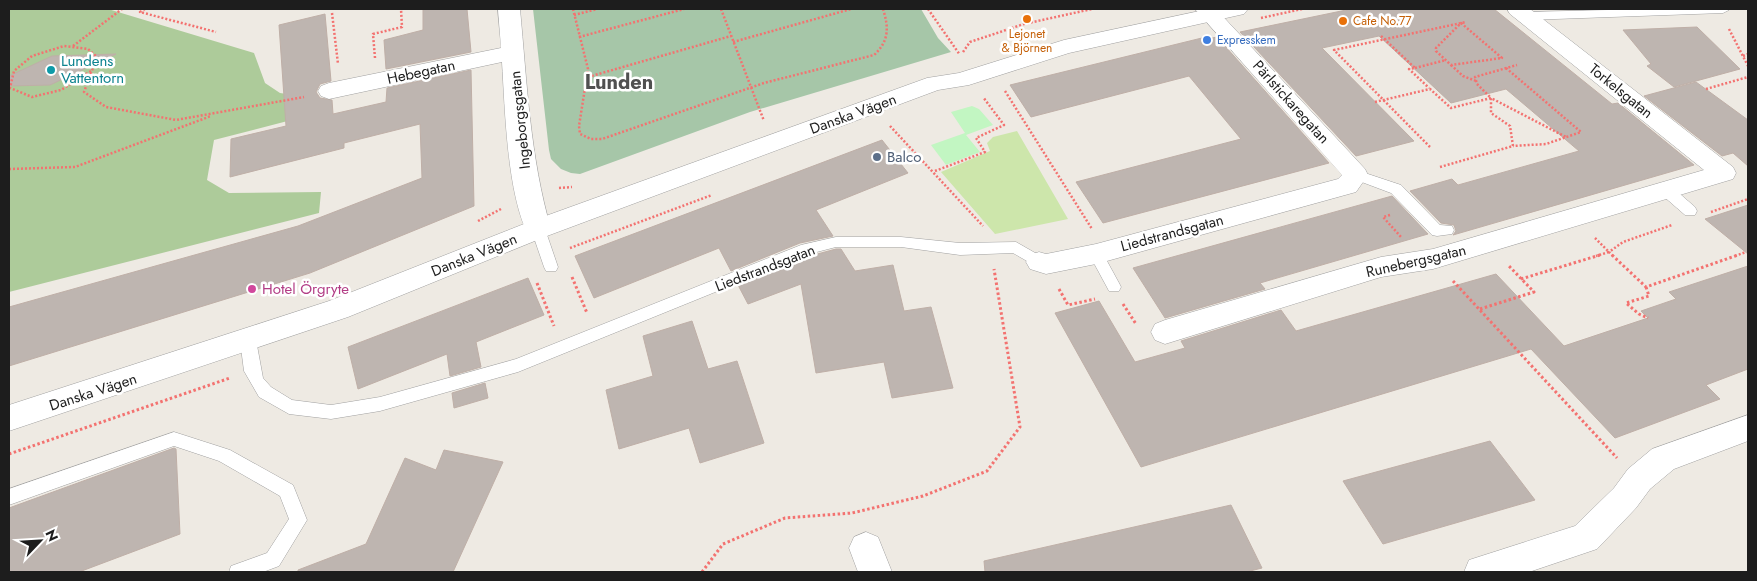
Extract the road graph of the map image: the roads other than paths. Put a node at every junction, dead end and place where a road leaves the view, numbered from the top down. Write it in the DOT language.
graph roads {
  1 [pos="509,9"];
  2 [pos="1175,9"];
  3 [pos="1237,9"];
  4 [pos="1722,10"];
  5 [pos="1522,12"];
  6 [pos="1213,17"];
  7 [pos="513,53"];
  8 [pos="973,70"];
  9 [pos="329,91"];
  10 [pos="1724,173"];
  11 [pos="1356,175"];
  12 [pos="1667,191"];
  13 [pos="1697,212"];
  14 [pos="538,229"];
  15 [pos="1447,230"];
  16 [pos="1102,253"];
  17 [pos="549,262"];
  18 [pos="1039,262"];
  19 [pos="1114,287"];
  20 [pos="1165,332"];
  21 [pos="248,340"];
  22 [pos="9,418"];
  23 [pos="1748,428"];
  24 [pos="9,497"];
  25 [pos="238,572"];
  26 [pos="1481,572"];
  1 -- 7 [label="street, Ingeborgsgatan"];
  2 -- 8 [label="street, Danska Vägen"];
  3 -- 6 [label="street, Danska Vägen"];
  4 -- 5 [label="lane"];
  5 -- 10 [label="street, Torkelsgatan"];
  6 -- 8 [label="street, Danska Vägen"];
  6 -- 11 [label="street, Pärlstickaregatan"];
  7 -- 9 [label="street, Hebegatan"];
  7 -- 14 [label="street, Ingeborgsgatan"];
  8 -- 14 [label="street, Danska Vägen"];
  10 -- 12 [label="street, Runebergsgatan"];
  11 -- 15 [label="lane"];
  11 -- 16 [label="street, Liedstrandsgatan"];
  12 -- 13 [label="lane"];
  12 -- 20 [label="street, Runebergsgatan"];
  14 -- 17 [label="lane"];
  14 -- 21 [label="street, Danska Vägen"];
  16 -- 18 [label="street, Liedstrandsgatan"];
  16 -- 19 [label="lane"];
  18 -- 21 [label="lane, Liedstrandsgatan"];
  21 -- 22 [label="street, Danska Vägen"];
  23 -- 26 [label="street"];
  24 -- 25 [label="lane"];
}
